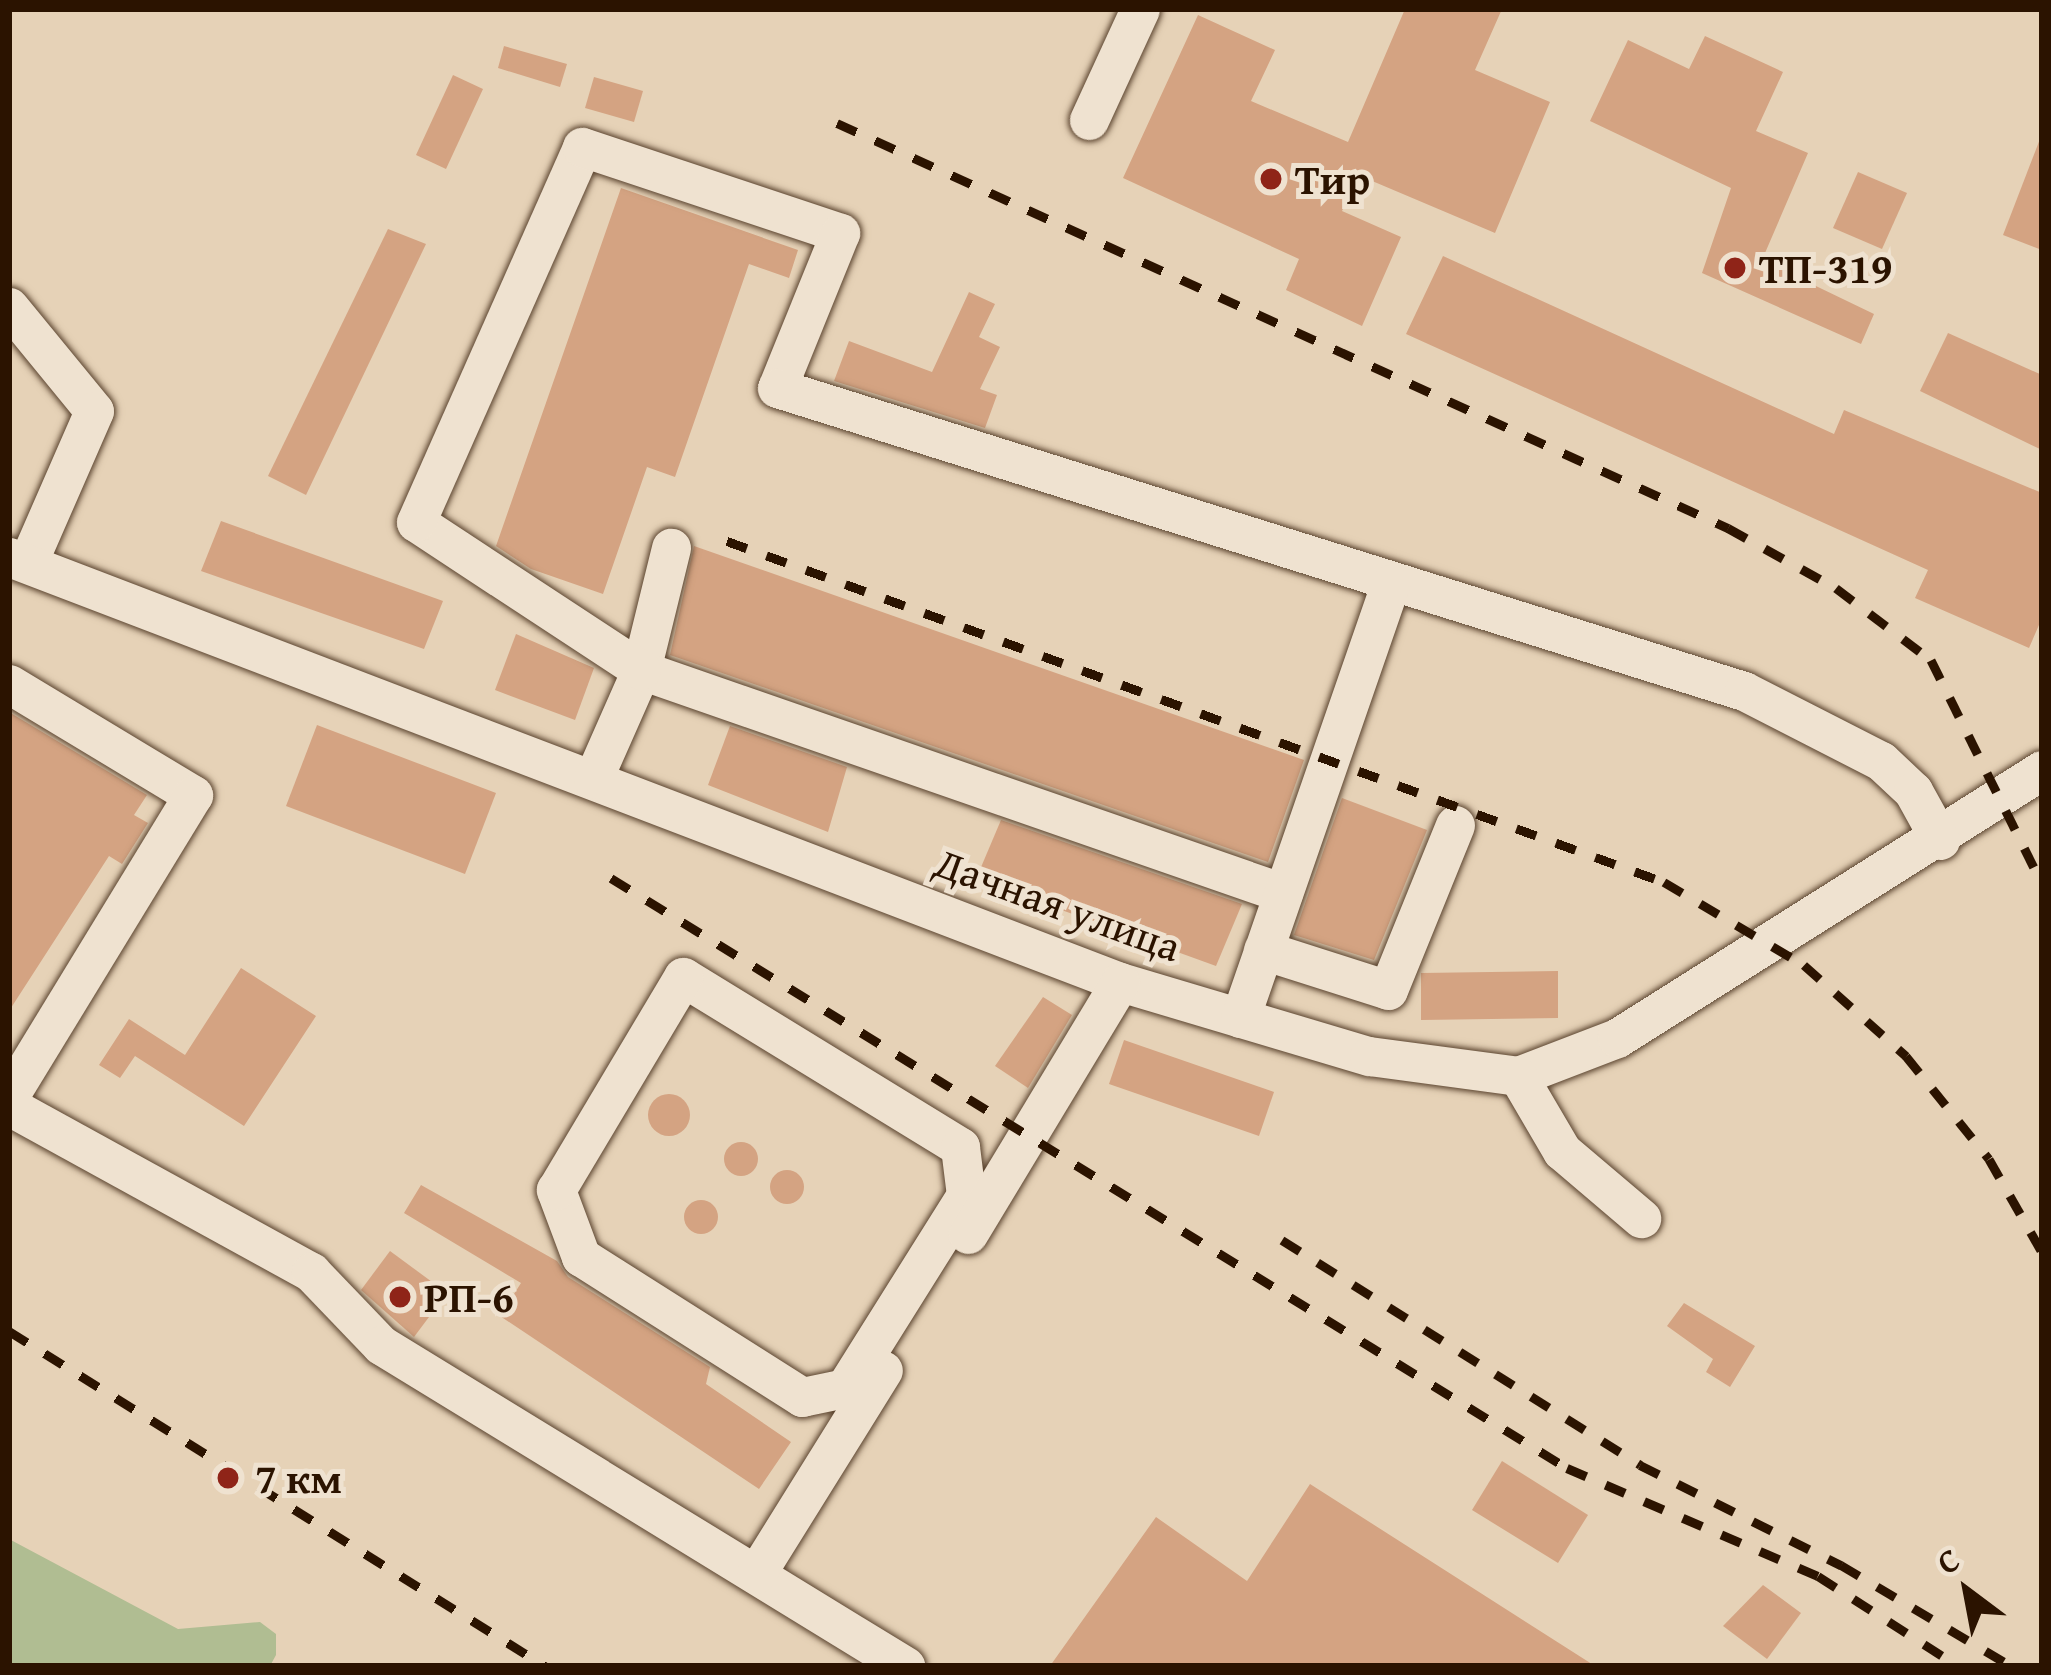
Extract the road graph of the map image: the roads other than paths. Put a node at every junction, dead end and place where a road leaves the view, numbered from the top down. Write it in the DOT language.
graph roads {
  1 [pos="1140,9"];
  2 [pos="1090,120"];
  3 [pos="9,308"];
  4 [pos="671,548"];
  5 [pos="18,560"];
  6 [pos="1390,584"];
  7 [pos="641,670"];
  8 [pos="9,684"];
  9 [pos="2042,770"];
  10 [pos="593,779"];
  11 [pos="1455,825"];
  12 [pos="1940,840"];
  13 [pos="1283,893"];
  14 [pos="1263,950"];
  15 [pos="1120,982"];
  16 [pos="1240,1018"];
  17 [pos="1518,1076"];
  18 [pos="9,1096"];
  19 [pos="9,1106"];
  20 [pos="967,1195"];
  21 [pos="1641,1218"];
  22 [pos="756,1574"];
  23 [pos="905,1666"];
  1 -- 2 [label="street"];
  3 -- 5 [label="street"];
  4 -- 7 [label="street"];
  5 -- 10 [label="street, Дачная улица"];
  6 -- 7 [label="street"];
  6 -- 12 [label="street"];
  6 -- 13 [label="street"];
  7 -- 10 [label="street"];
  7 -- 13 [label="street"];
  8 -- 18 [label="street"];
  9 -- 12 [label="street, Дачная улица"];
  10 -- 15 [label="street, Дачная улица"];
  11 -- 14 [label="street"];
  12 -- 17 [label="street, Дачная улица"];
  13 -- 14 [label="street"];
  14 -- 16 [label="street"];
  15 -- 16 [label="street, Дачная улица"];
  15 -- 22 [label="street"];
  16 -- 17 [label="street, Дачная улица"];
  17 -- 21 [label="street"];
  19 -- 22 [label="street"];
  20 -- 20 [label="street"];
  22 -- 23 [label="street"];
}
